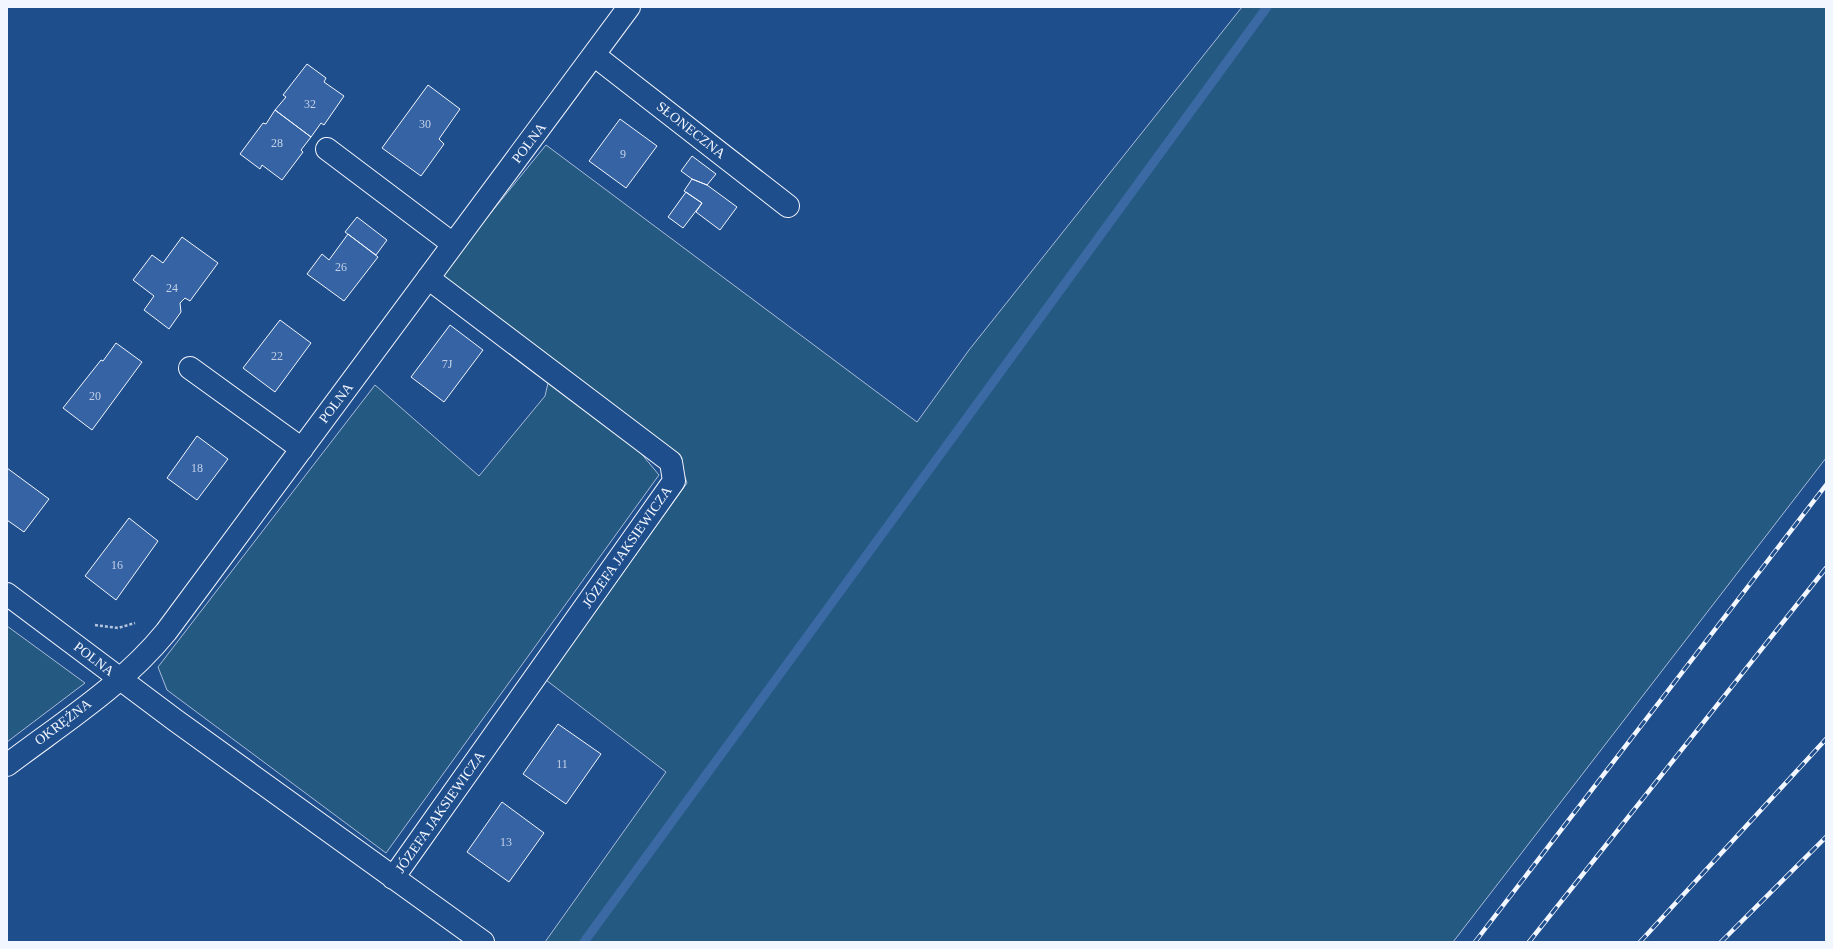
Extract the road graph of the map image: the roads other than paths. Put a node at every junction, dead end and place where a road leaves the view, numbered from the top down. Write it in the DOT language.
graph roads {
  1 [pos="629,7"];
  2 [pos="594,55"];
  3 [pos="327,149"];
  4 [pos="788,206"];
  5 [pos="454,244"];
  6 [pos="428,278"];
  7 [pos="190,368"];
  8 [pos="302,449"];
  9 [pos="7,594"];
  10 [pos="120,679"];
  11 [pos="7,765"];
  12 [pos="394,878"];
  13 [pos="484,942"];
  1 -- 2 [label="street, POLNA"];
  2 -- 4 [label="street, SŁONECZNA"];
  2 -- 5 [label="street, POLNA"];
  3 -- 5 [label="street"];
  5 -- 6 [label="street, POLNA"];
  6 -- 8 [label="street, POLNA"];
  6 -- 12 [label="street, JÓZEFA JAKSIEWICZA"];
  7 -- 8 [label="street"];
  8 -- 10 [label="street, POLNA"];
  9 -- 10 [label="street, POLNA"];
  10 -- 11 [label="street, OKRĘŻNA"];
  10 -- 12 [label="street"];
  12 -- 13 [label="street"];
}
